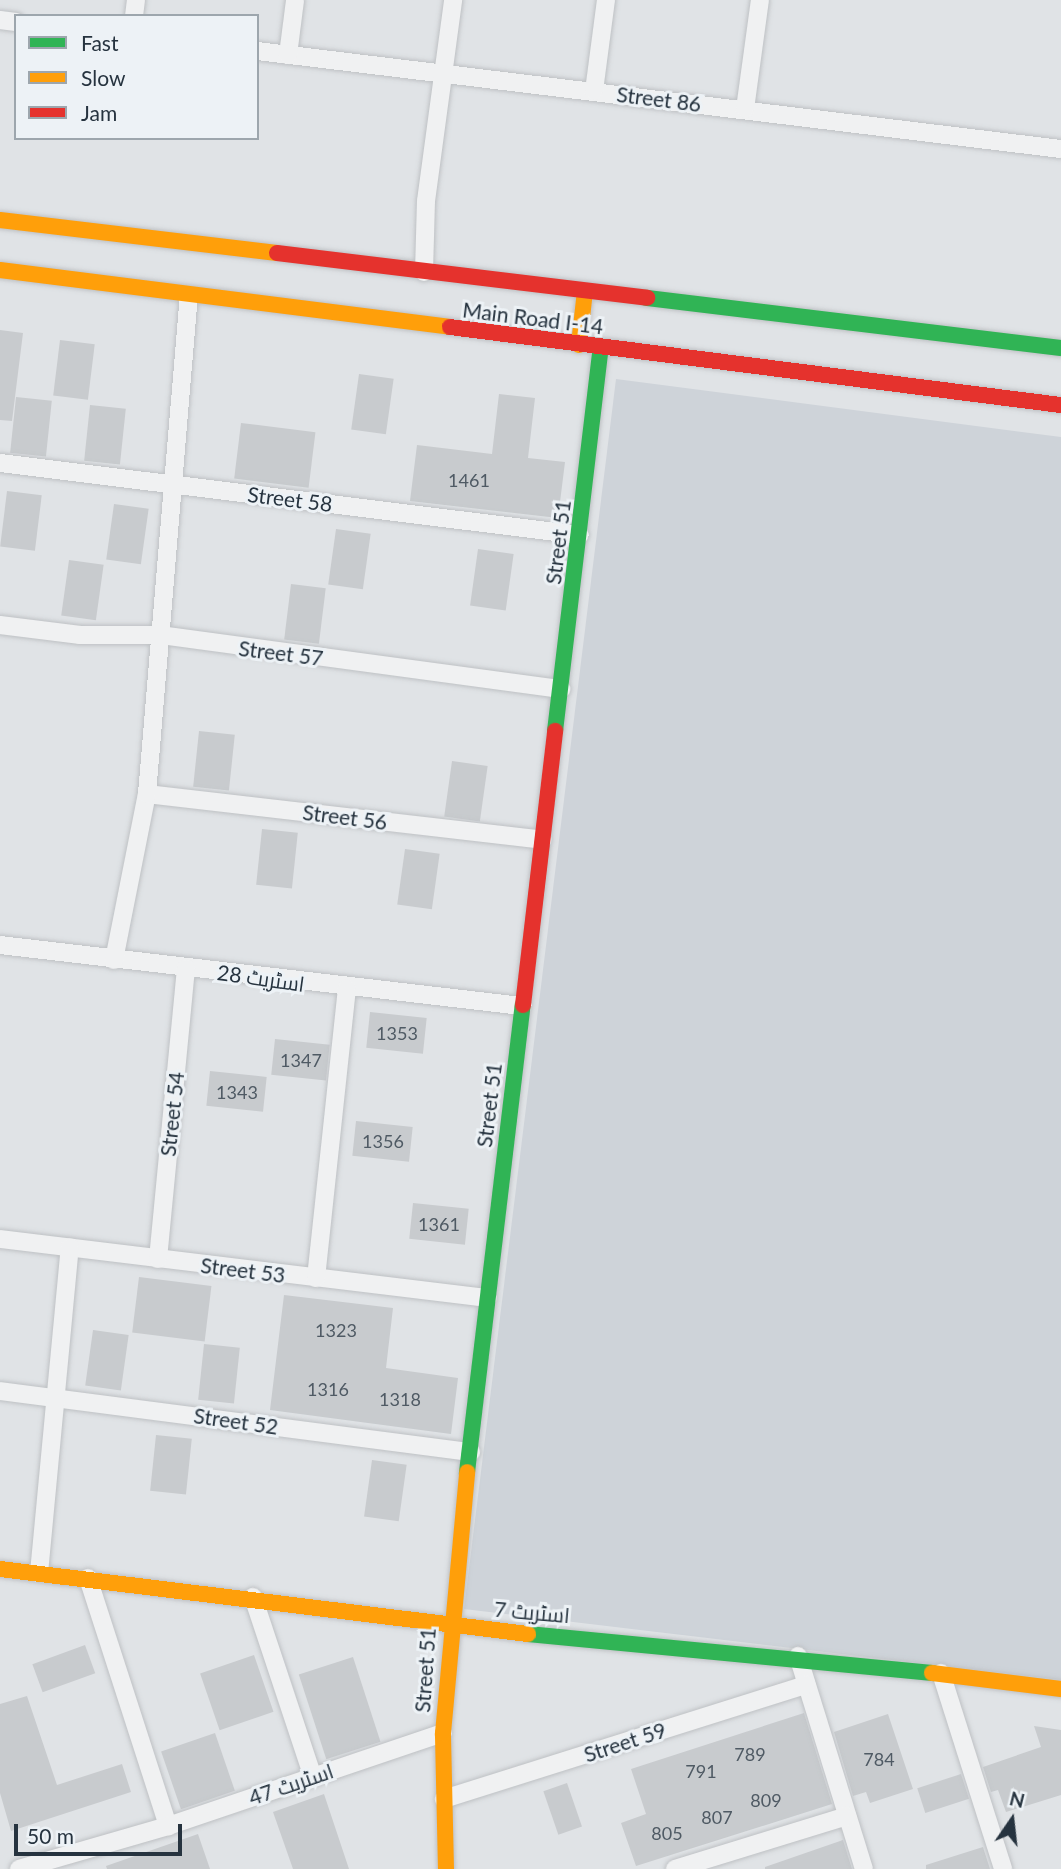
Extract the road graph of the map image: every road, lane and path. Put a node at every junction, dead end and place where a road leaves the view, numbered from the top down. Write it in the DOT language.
graph roads {
  1 [pos="295,0"];
  2 [pos="453,0"];
  3 [pos="606,0"];
  4 [pos="760,0"];
  5 [pos="259,51"];
  6 [pos="288,55"];
  7 [pos="444,75"];
  8 [pos="594,91"];
  9 [pos="745,109"];
  10 [pos="1061,149"];
  11 [pos="0,220"];
  12 [pos="0,270"];
  13 [pos="424,272"];
  14 [pos="585,291"];
  15 [pos="189,298"];
  16 [pos="579,345"];
  17 [pos="601,348"];
  18 [pos="1061,348"];
  19 [pos="1061,405"];
  20 [pos="0,463"];
  21 [pos="172,485"];
  22 [pos="580,535"];
  23 [pos="0,625"];
  24 [pos="161,635"];
  25 [pos="561,689"];
  26 [pos="147,794"];
  27 [pos="542,840"];
  28 [pos="0,945"];
  29 [pos="114,960"];
  30 [pos="186,968"];
  31 [pos="347,989"];
  32 [pos="522,1006"];
  33 [pos="0,1239"];
  34 [pos="70,1248"];
  35 [pos="158,1259"];
  36 [pos="316,1278"];
  37 [pos="487,1298"];
  38 [pos="0,1391"];
  39 [pos="54,1397"];
  40 [pos="471,1452"];
  41 [pos="0,1569"];
  42 [pos="39,1573"];
  43 [pos="88,1578"];
  44 [pos="253,1597"];
  45 [pos="449,1626"];
  46 [pos="797,1656"];
  47 [pos="941,1673"];
  48 [pos="806,1685"];
  49 [pos="1061,1689"];
  50 [pos="443,1733"];
  51 [pos="313,1777"];
  52 [pos="444,1799"];
  53 [pos="847,1816"];
  54 [pos="169,1825"];
  55 [pos="19,1869"];
  56 [pos="446,1869"];
  57 [pos="675,1869"];
  58 [pos="864,1869"];
  59 [pos="1003,1869"];
  1 -- 6 [label="street"];
  2 -- 7 [label="street"];
  3 -- 8 [label="street"];
  4 -- 9 [label="street"];
  5 -- 6 [label="street, Street 86"];
  6 -- 7 [label="street, Street 86"];
  7 -- 8 [label="street, Street 86"];
  7 -- 13 [label="street"];
  8 -- 9 [label="street, Street 86"];
  9 -- 10 [label="street, Street 86"];
  11 -- 13 [label="street, Main Road I-14"];
  12 -- 15 [label="street, Main Road I-14"];
  13 -- 14 [label="street, Main Road I-14"];
  14 -- 16 [label="street"];
  14 -- 18 [label="street, Main Road I-14"];
  15 -- 16 [label="street, Main Road I-14"];
  15 -- 21 [label="street"];
  16 -- 17 [label="street, Main Road I-14"];
  17 -- 19 [label="street, Main Road I-14"];
  17 -- 22 [label="street, Street 51"];
  20 -- 21 [label="street, Street 58"];
  21 -- 22 [label="street, Street 58"];
  21 -- 24 [label="street"];
  22 -- 25 [label="street, Street 51"];
  23 -- 24 [label="street, Street 57"];
  24 -- 25 [label="street, Street 57"];
  24 -- 26 [label="street"];
  25 -- 27 [label="street, Street 51"];
  26 -- 27 [label="street, Street 56"];
  26 -- 29 [label="street"];
  27 -- 32 [label="street, Street 51"];
  28 -- 29 [label="street, اسٹریٹ 28"];
  29 -- 30 [label="street, اسٹریٹ 28"];
  30 -- 31 [label="street, اسٹریٹ 28"];
  30 -- 35 [label="street, Street 54"];
  31 -- 32 [label="street, اسٹریٹ 28"];
  31 -- 36 [label="street"];
  32 -- 37 [label="street, Street 51"];
  33 -- 34 [label="street, Street 53"];
  34 -- 35 [label="street, Street 53"];
  34 -- 39 [label="street"];
  35 -- 36 [label="street, Street 53"];
  36 -- 37 [label="street, Street 53"];
  37 -- 40 [label="street, Street 51"];
  38 -- 39 [label="street, Street 52"];
  39 -- 40 [label="street, Street 52"];
  39 -- 42 [label="street"];
  40 -- 45 [label="street, Street 51"];
  41 -- 42 [label="street, اسٹریٹ 7"];
  42 -- 43 [label="street, اسٹریٹ 7"];
  43 -- 44 [label="street, اسٹریٹ 7"];
  43 -- 54 [label="street"];
  44 -- 45 [label="street, اسٹریٹ 7"];
  44 -- 51 [label="street"];
  45 -- 46 [label="street, اسٹریٹ 7"];
  45 -- 50 [label="street, Street 51"];
  46 -- 47 [label="street, اسٹریٹ 7"];
  46 -- 48 [label="street"];
  47 -- 49 [label="street, اسٹریٹ 7"];
  47 -- 59 [label="street"];
  48 -- 52 [label="street, Street 59"];
  48 -- 53 [label="street"];
  50 -- 51 [label="street, اسٹریٹ 47"];
  50 -- 52 [label="street, Street 51"];
  51 -- 54 [label="street, اسٹریٹ 47"];
  52 -- 56 [label="street, Street 51"];
  53 -- 57 [label="street"];
  53 -- 58 [label="street"];
  54 -- 55 [label="street, اسٹریٹ 47"];
}
